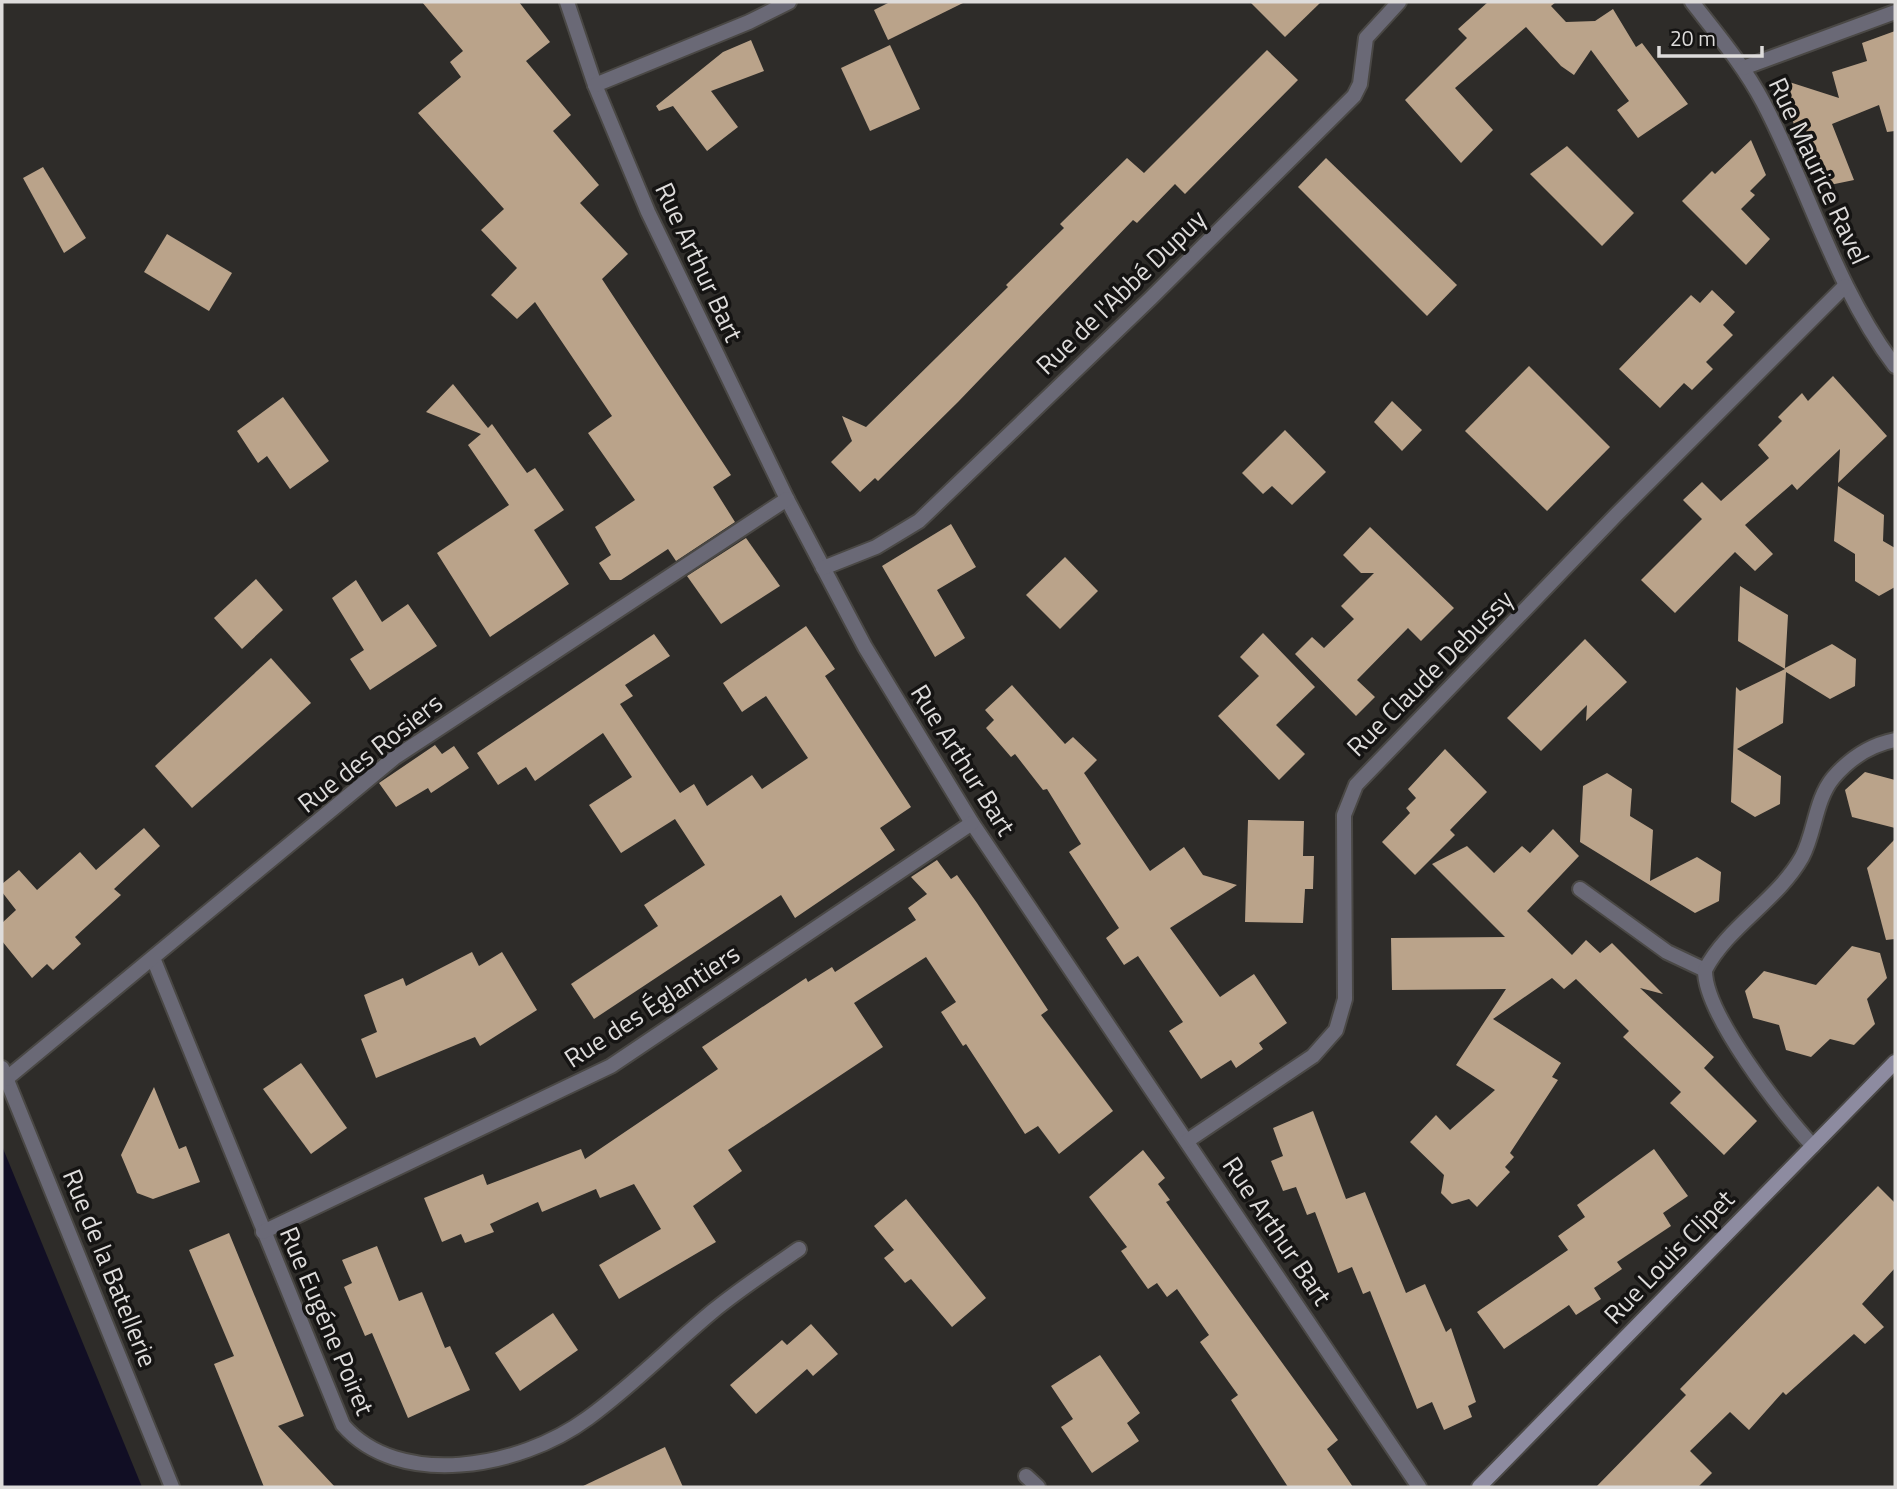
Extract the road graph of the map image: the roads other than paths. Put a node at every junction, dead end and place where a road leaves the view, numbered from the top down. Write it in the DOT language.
graph roads {
  1 [pos="567,2"];
  2 [pos="789,2"];
  3 [pos="1399,2"];
  4 [pos="1692,2"];
  5 [pos="1895,12"];
  6 [pos="1743,68"];
  7 [pos="595,85"];
  8 [pos="1846,286"];
  9 [pos="1890,349"];
  10 [pos="1895,366"];
  11 [pos="787,499"];
  12 [pos="822,568"];
  13 [pos="1895,740"];
  14 [pos="972,823"];
  15 [pos="1580,889"];
  16 [pos="153,958"];
  17 [pos="1705,970"];
  18 [pos="1895,1062"];
  19 [pos="4,1073"];
  20 [pos="1187,1141"];
  21 [pos="1813,1146"];
  22 [pos="263,1232"];
  23 [pos="799,1248"];
  24 [pos="393,1473"];
  25 [pos="1026,1476"];
  26 [pos="426,1480"];
  27 [pos="172,1487"];
  28 [pos="1038,1487"];
  29 [pos="1419,1487"];
  30 [pos="1479,1487"];
  1 -- 7 [label="street, Rue Arthur Bart"];
  2 -- 7 [label="street"];
  3 -- 12 [label="street, Rue de l'Abbé Dupuy"];
  4 -- 6 [label="street, Rue Maurice Ravel"];
  5 -- 6 [label="street"];
  6 -- 8 [label="street, Rue Maurice Ravel"];
  7 -- 11 [label="street, Rue Arthur Bart"];
  8 -- 9 [label="street, Rue Maurice Ravel"];
  8 -- 20 [label="street, Rue Claude Debussy"];
  9 -- 10 [label="street, Rue Maurice Ravel"];
  11 -- 12 [label="street, Rue Arthur Bart"];
  11 -- 16 [label="street, Rue des Rosiers"];
  12 -- 14 [label="street, Rue Arthur Bart"];
  13 -- 17 [label="street"];
  14 -- 20 [label="street, Rue Arthur Bart"];
  14 -- 22 [label="street, Rue des Églantiers"];
  15 -- 17 [label="street"];
  16 -- 19 [label="street, Rue des Rosiers"];
  16 -- 22 [label="street, Rue Eugéne Poiret"];
  17 -- 21 [label="street"];
  18 -- 21 [label="street, Rue Louis Clipet"];
  19 -- 27 [label="street, Rue de la Batellerie"];
  20 -- 29 [label="street, Rue Arthur Bart"];
  21 -- 30 [label="street, Rue Louis Clipet"];
  22 -- 24 [label="street, Rue Eugéne Poiret"];
  23 -- 26 [label="street"];
  25 -- 28 [label="street"];
}
